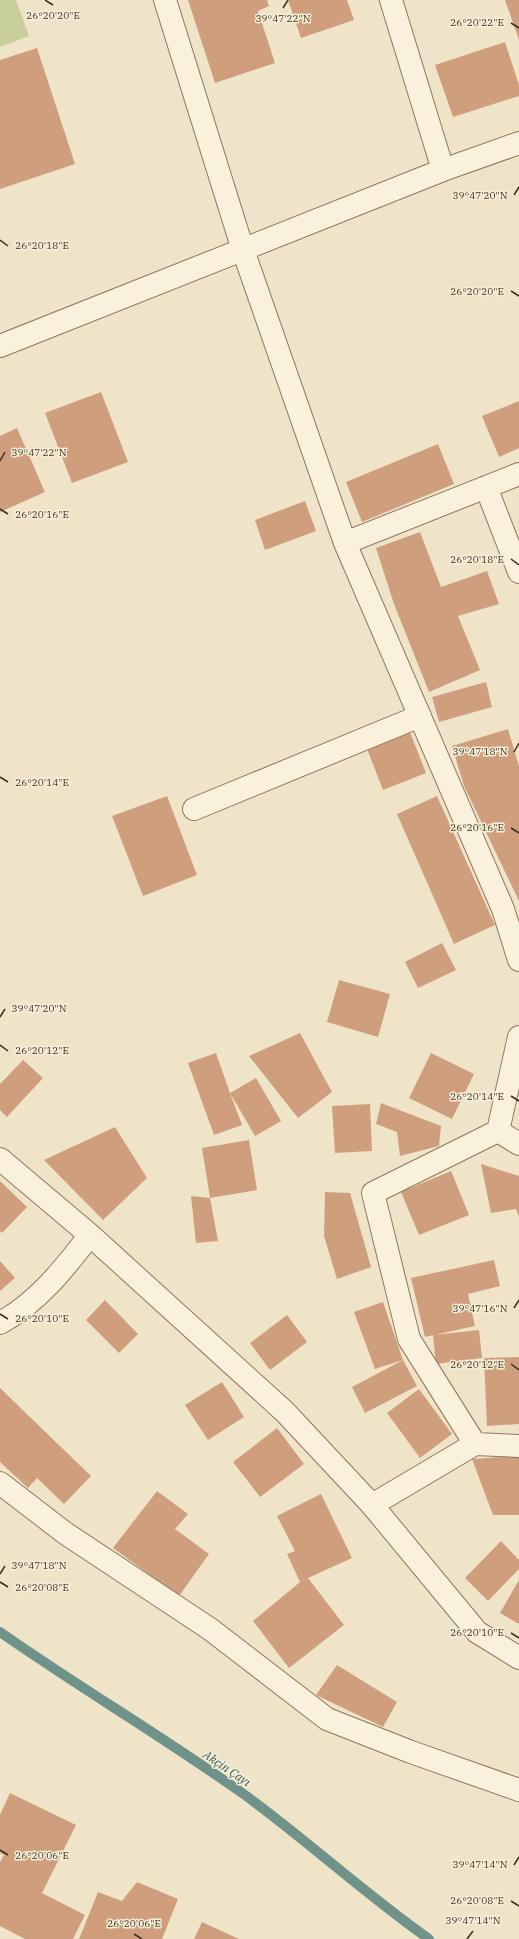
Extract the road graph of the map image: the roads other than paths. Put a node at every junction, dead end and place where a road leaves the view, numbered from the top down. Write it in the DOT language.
graph roads {
  1 [pos="165,0"];
  2 [pos="391,0"];
  3 [pos="519,143"];
  4 [pos="442,170"];
  5 [pos="243,250"];
  6 [pos="0,346"];
  7 [pos="519,474"];
  8 [pos="486,487"];
  9 [pos="345,543"];
  10 [pos="519,572"];
  11 [pos="420,716"];
  12 [pos="194,809"];
  13 [pos="519,960"];
  14 [pos="519,1037"];
  15 [pos="498,1131"];
  16 [pos="519,1144"];
  17 [pos="0,1159"];
  18 [pos="90,1235"];
  19 [pos="0,1323"];
  20 [pos="475,1444"];
  21 [pos="519,1446"];
  22 [pos="0,1483"];
  23 [pos="372,1505"];
  24 [pos="519,1658"];
  25 [pos="519,1790"];
  1 -- 5 [label="street"];
  2 -- 4 [label="street"];
  3 -- 4 [label="street"];
  4 -- 5 [label="street"];
  5 -- 6 [label="street"];
  5 -- 9 [label="street"];
  7 -- 8 [label="street"];
  8 -- 9 [label="street"];
  8 -- 10 [label="street"];
  9 -- 11 [label="street"];
  11 -- 12 [label="street"];
  11 -- 13 [label="street"];
  14 -- 15 [label="street"];
  15 -- 16 [label="street"];
  15 -- 20 [label="street"];
  17 -- 18 [label="street"];
  18 -- 19 [label="street"];
  18 -- 23 [label="street"];
  20 -- 21 [label="street"];
  20 -- 23 [label="street"];
  22 -- 25 [label="street"];
  23 -- 24 [label="street"];
}
